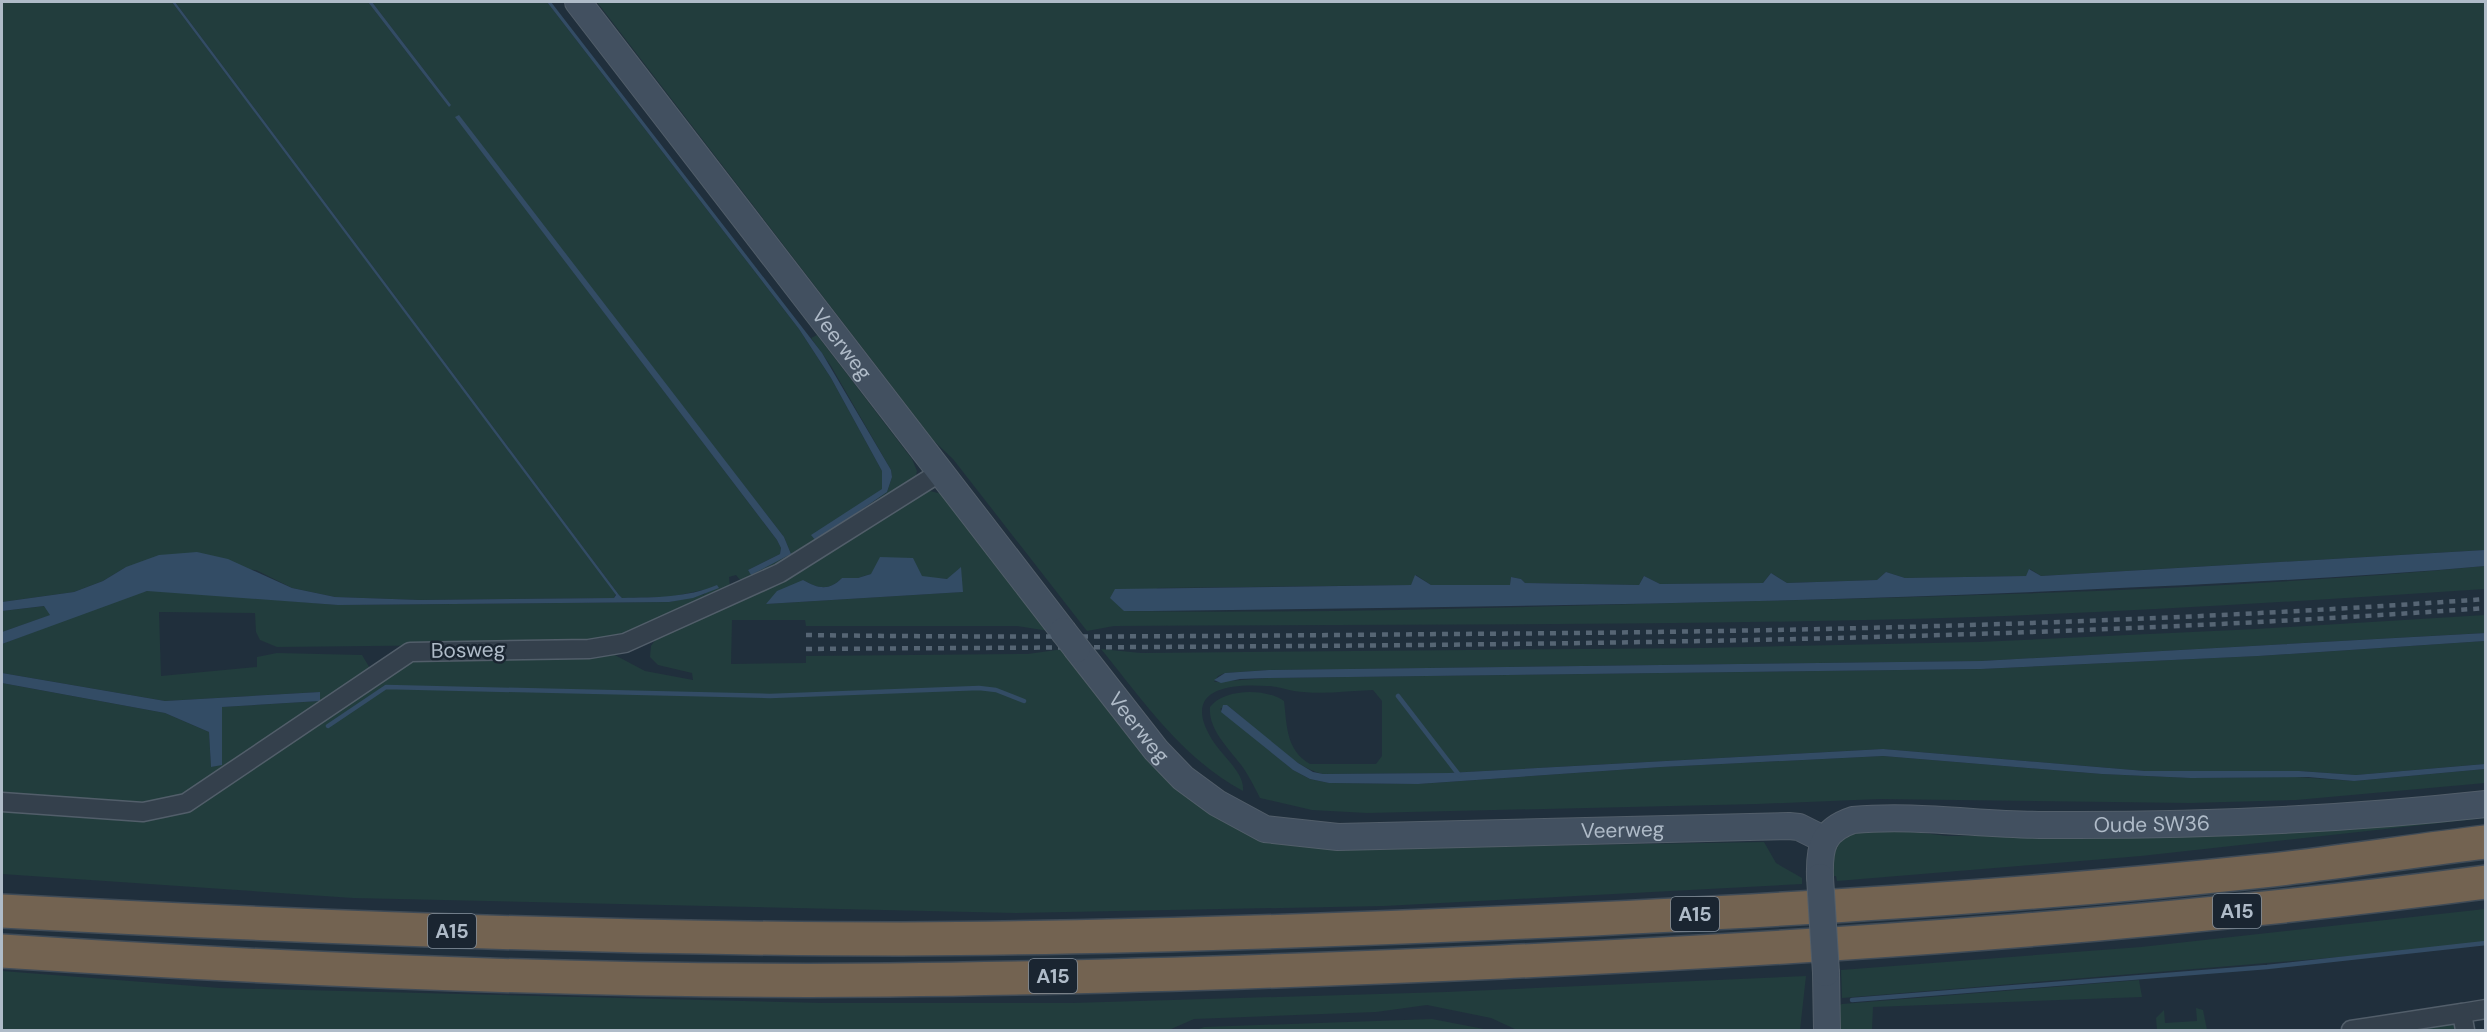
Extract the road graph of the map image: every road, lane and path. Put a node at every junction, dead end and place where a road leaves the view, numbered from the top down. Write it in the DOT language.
graph roads {
  1 [pos="578,2"];
  2 [pos="939,473"];
  3 [pos="2,801"];
  4 [pos="2486,804"];
  5 [pos="1825,840"];
  6 [pos="2486,842"];
  7 [pos="2486,882"];
  8 [pos="2,911"];
  9 [pos="2,951"];
  10 [pos="2486,1009"];
  11 [pos="2463,1022"];
  12 [pos="1827,1030"];
  13 [pos="2351,1030"];
  1 -- 2 [label="street, Veerweg"];
  2 -- 3 [label="street, Bosweg"];
  2 -- 5 [label="street, Veerweg"];
  4 -- 5 [label="street, Oude SW36"];
  5 -- 12 [label="street, bridge"];
  6 -- 8 [label="highway, A15"];
  7 -- 9 [label="highway, A15"];
  10 -- 11 [label="street"];
  11 -- 13 [label="street"];
}
